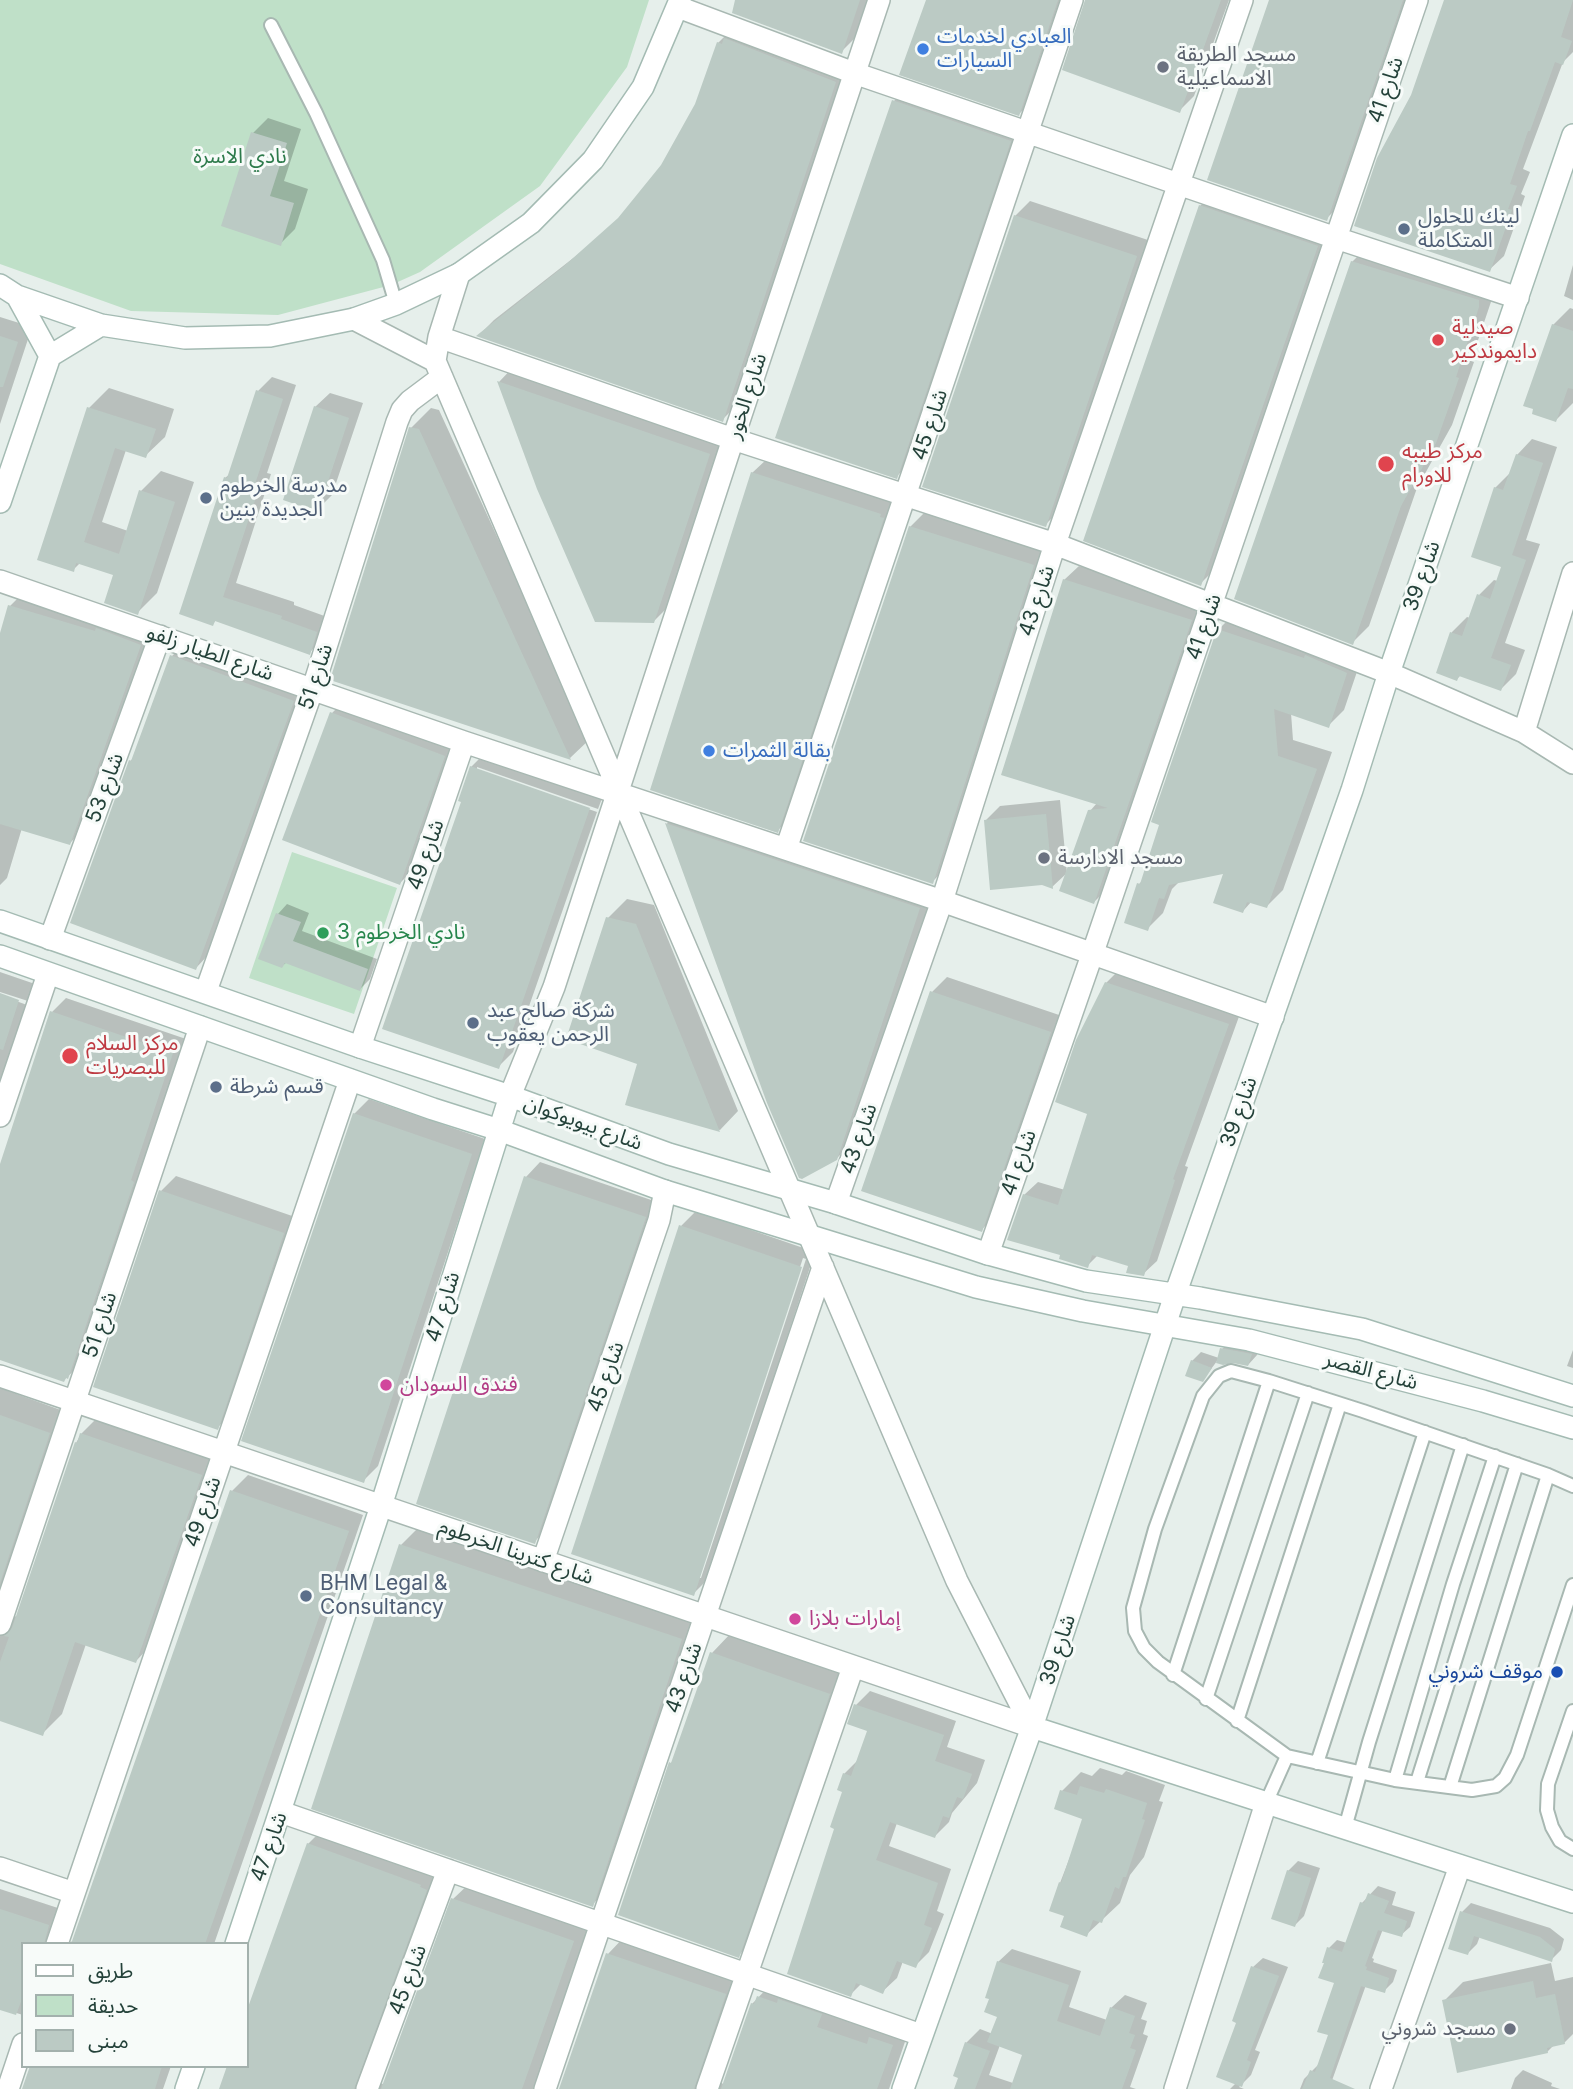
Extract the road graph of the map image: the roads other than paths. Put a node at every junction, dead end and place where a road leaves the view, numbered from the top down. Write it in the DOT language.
graph roads {
  1 [pos="879,0"];
  2 [pos="1072,0"];
  3 [pos="1242,0"];
  4 [pos="1417,0"];
  5 [pos="679,4"];
  6 [pos="271,25"];
  7 [pos="854,73"];
  8 [pos="1028,131"];
  9 [pos="1573,135"];
  10 [pos="1179,184"];
  11 [pos="1336,238"];
  12 [pos="459,274"];
  13 [pos="9,291"];
  14 [pos="1518,298"];
  15 [pos="396,304"];
  16 [pos="354,319"];
  17 [pos="101,325"];
  18 [pos="439,337"];
  19 [pos="50,356"];
  20 [pos="439,370"];
  21 [pos="733,439"];
  22 [pos="906,495"];
  23 [pos="0,502"];
  24 [pos="1055,544"];
  25 [pos="1573,573"];
  26 [pos="0,580"];
  27 [pos="1212,604"];
  28 [pos="160,636"];
  29 [pos="1388,673"];
  30 [pos="313,688"];
  31 [pos="1524,732"];
  32 [pos="464,742"];
  33 [pos="1573,763"];
  34 [pos="619,793"];
  35 [pos="786,849"];
  36 [pos="942,901"];
  37 [pos="0,920"];
  38 [pos="50,939"];
  39 [pos="1092,954"];
  40 [pos="0,956"];
  41 [pos="48,974"];
  42 [pos="206,991"];
  43 [pos="1273,1017"];
  44 [pos="200,1027"];
  45 [pos="360,1047"];
  46 [pos="350,1080"];
  47 [pos="510,1096"];
  48 [pos="0,1116"];
  49 [pos="499,1130"];
  50 [pos="664,1191"];
  51 [pos="789,1191"];
  52 [pos="836,1203"];
  53 [pos="809,1236"];
  54 [pos="988,1254"];
  55 [pos="823,1267"];
  56 [pos="1175,1295"];
  57 [pos="1166,1326"];
  58 [pos="0,1376"];
  59 [pos="1269,1381"];
  60 [pos="1308,1393"];
  61 [pos="1573,1396"];
  62 [pos="75,1401"];
  63 [pos="1340,1404"];
  64 [pos="1573,1428"];
  65 [pos="1425,1432"];
  66 [pos="1463,1445"];
  67 [pos="224,1452"];
  68 [pos="1495,1456"];
  69 [pos="1517,1464"];
  70 [pos="1548,1475"];
  71 [pos="1573,1486"];
  72 [pos="381,1506"];
  73 [pos="543,1561"];
  74 [pos="1573,1585"];
  75 [pos="705,1616"];
  76 [pos="0,1624"];
  77 [pos="853,1667"];
  78 [pos="1172,1675"];
  79 [pos="1206,1699"];
  80 [pos="1573,1711"];
  81 [pos="1237,1721"];
  82 [pos="1032,1727"];
  83 [pos="1287,1756"];
  84 [pos="1317,1763"];
  85 [pos="1359,1773"];
  86 [pos="1395,1780"];
  87 [pos="1418,1782"];
  88 [pos="1450,1787"];
  89 [pos="1266,1803"];
  90 [pos="281,1812"];
  91 [pos="1345,1828"];
  92 [pos="1573,1849"];
  93 [pos="1460,1866"];
  94 [pos="0,1868"];
  95 [pos="448,1870"];
  96 [pos="74,1893"];
  97 [pos="1573,1902"];
  98 [pos="601,1924"];
  99 [pos="58,1942"];
  100 [pos="237,1942"];
  101 [pos="747,1975"];
  102 [pos="921,2035"];
  103 [pos="21,2051"];
  104 [pos="193,2068"];
  105 [pos="8,2089"];
  106 [pos="186,2089"];
  107 [pos="368,2089"];
  108 [pos="545,2089"];
  109 [pos="707,2089"];
  110 [pos="903,2089"];
  111 [pos="1175,2089"];
  112 [pos="1381,2089"];
  1 -- 7 [label="street, شارع الخور"];
  2 -- 8 [label="street, شارع 45"];
  3 -- 10 [label="street, شارع 43"];
  4 -- 11 [label="street, شارع 41"];
  5 -- 7 [label="street"];
  5 -- 12 [label="street"];
  6 -- 15 [label="lane"];
  7 -- 8 [label="street"];
  7 -- 21 [label="street, شارع الخور"];
  8 -- 10 [label="street"];
  8 -- 22 [label="street, شارع 45"];
  9 -- 14 [label="street, شارع 39"];
  10 -- 11 [label="street"];
  10 -- 24 [label="street, شارع 43"];
  11 -- 14 [label="street"];
  11 -- 27 [label="street, شارع 41"];
  12 -- 15 [label="street"];
  12 -- 18 [label="street"];
  13 -- 17 [label="street"];
  13 -- 19 [label="street"];
  14 -- 29 [label="street, شارع 39"];
  15 -- 16 [label="street"];
  16 -- 17 [label="street"];
  16 -- 20 [label="street"];
  17 -- 19 [label="street"];
  18 -- 20 [label="street"];
  18 -- 21 [label="street"];
  19 -- 23 [label="street"];
  20 -- 30 [label="street, شارع 51"];
  20 -- 34 [label="street"];
  21 -- 22 [label="street"];
  21 -- 34 [label="street, شارع الخور"];
  22 -- 24 [label="street"];
  22 -- 35 [label="street, شارع 45"];
  24 -- 27 [label="street"];
  24 -- 36 [label="street, شارع 43"];
  25 -- 31 [label="street"];
  26 -- 28 [label="street, شارع الطيار زلفو"];
  27 -- 29 [label="street"];
  27 -- 39 [label="street, شارع 41"];
  28 -- 30 [label="street, شارع الطيار زلفو"];
  28 -- 38 [label="street, شارع 53"];
  29 -- 31 [label="street"];
  29 -- 43 [label="street, شارع 39"];
  30 -- 32 [label="street, شارع الطيار زلفو"];
  30 -- 42 [label="street, شارع 51"];
  31 -- 33 [label="street"];
  32 -- 34 [label="street, شارع الطيار زلفو"];
  32 -- 45 [label="street, شارع 49"];
  34 -- 35 [label="street, شارع الطيار زلفو"];
  34 -- 47 [label="street, شارع 47"];
  34 -- 51 [label="street"];
  35 -- 36 [label="street, شارع الطيار زلفو"];
  36 -- 39 [label="street, شارع الطيار زلفو"];
  36 -- 52 [label="street, شارع 43"];
  37 -- 38 [label="street, شارع بيويوكوان"];
  38 -- 42 [label="street, شارع بيويوكوان"];
  39 -- 43 [label="street, شارع الطيار زلفو"];
  39 -- 54 [label="street, شارع 41"];
  40 -- 41 [label="street, شارع بيويوكوان"];
  41 -- 44 [label="street, شارع بيويوكوان"];
  41 -- 48 [label="street"];
  42 -- 45 [label="street, شارع بيويوكوان"];
  43 -- 56 [label="street, شارع 39"];
  44 -- 46 [label="street, شارع بيويوكوان"];
  44 -- 62 [label="street, شارع 51"];
  45 -- 47 [label="street, شارع بيويوكوان"];
  46 -- 49 [label="street, شارع بيويوكوان"];
  46 -- 67 [label="street, شارع 49"];
  47 -- 49 [label="street, شارع 47"];
  47 -- 51 [label="street, شارع بيويوكوان"];
  49 -- 50 [label="street, شارع بيويوكوان"];
  49 -- 72 [label="street, شارع 47"];
  50 -- 53 [label="street, شارع بيويوكوان"];
  50 -- 73 [label="street, شارع 45"];
  51 -- 52 [label="street, شارع بيويوكوان"];
  51 -- 53 [label="street"];
  52 -- 54 [label="street, شارع بيويوكوان"];
  53 -- 55 [label="street"];
  53 -- 57 [label="street, شارع بيويوكوان"];
  54 -- 56 [label="street, شارع بيويوكوان"];
  55 -- 75 [label="street, شارع 43"];
  55 -- 82 [label="street"];
  56 -- 57 [label="street, شارع 39"];
  56 -- 61 [label="street, شارع القصر"];
  57 -- 64 [label="street, شارع القصر"];
  57 -- 82 [label="street, شارع 39"];
  58 -- 62 [label="street, شارع كترينا الخرطوم"];
  59 -- 60 [label="lane"];
  59 -- 78 [label="lane"];
  59 -- 78 [label="lane"];
  60 -- 63 [label="lane"];
  60 -- 79 [label="lane"];
  62 -- 67 [label="street, شارع كترينا الخرطوم"];
  62 -- 76 [label="street, شارع 51"];
  63 -- 65 [label="lane"];
  63 -- 81 [label="lane"];
  65 -- 66 [label="lane"];
  65 -- 84 [label="lane"];
  66 -- 68 [label="lane"];
  66 -- 85 [label="lane"];
  67 -- 72 [label="street, شارع كترينا الخرطوم"];
  67 -- 96 [label="street, شارع 49"];
  68 -- 69 [label="lane"];
  68 -- 86 [label="lane"];
  69 -- 70 [label="lane"];
  69 -- 87 [label="lane"];
  70 -- 71 [label="lane"];
  70 -- 88 [label="lane"];
  72 -- 73 [label="street, شارع كترينا الخرطوم"];
  72 -- 90 [label="street, شارع 47"];
  73 -- 75 [label="street, شارع كترينا الخرطوم"];
  74 -- 88 [label="lane"];
  75 -- 77 [label="street, شارع كترينا الخرطوم"];
  75 -- 98 [label="street, شارع 43"];
  77 -- 82 [label="street, شارع كترينا الخرطوم"];
  77 -- 101 [label="street"];
  78 -- 79 [label="lane"];
  79 -- 81 [label="lane"];
  80 -- 92 [label="lane"];
  81 -- 83 [label="lane"];
  82 -- 89 [label="street, شارع كترينا الخرطوم"];
  82 -- 102 [label="street, شارع 39"];
  83 -- 84 [label="lane"];
  83 -- 89 [label="lane"];
  84 -- 85 [label="lane"];
  85 -- 86 [label="lane"];
  85 -- 91 [label="lane"];
  86 -- 87 [label="lane"];
  87 -- 88 [label="lane"];
  89 -- 91 [label="street, شارع كترينا الخرطوم"];
  89 -- 111 [label="street"];
  90 -- 95 [label="street"];
  90 -- 100 [label="street, شارع 47"];
  91 -- 93 [label="street, شارع كترينا الخرطوم"];
  93 -- 97 [label="street, شارع كترينا الخرطوم"];
  93 -- 112 [label="street"];
  94 -- 96 [label="street"];
  95 -- 98 [label="street"];
  95 -- 107 [label="street, شارع 45"];
  96 -- 99 [label="street, شارع 49"];
  98 -- 101 [label="street"];
  98 -- 108 [label="street, شارع 43"];
  101 -- 102 [label="street"];
  101 -- 109 [label="street"];
  102 -- 110 [label="street, شارع 39"];
  103 -- 105 [label="street"];
  104 -- 106 [label="street"];
}
